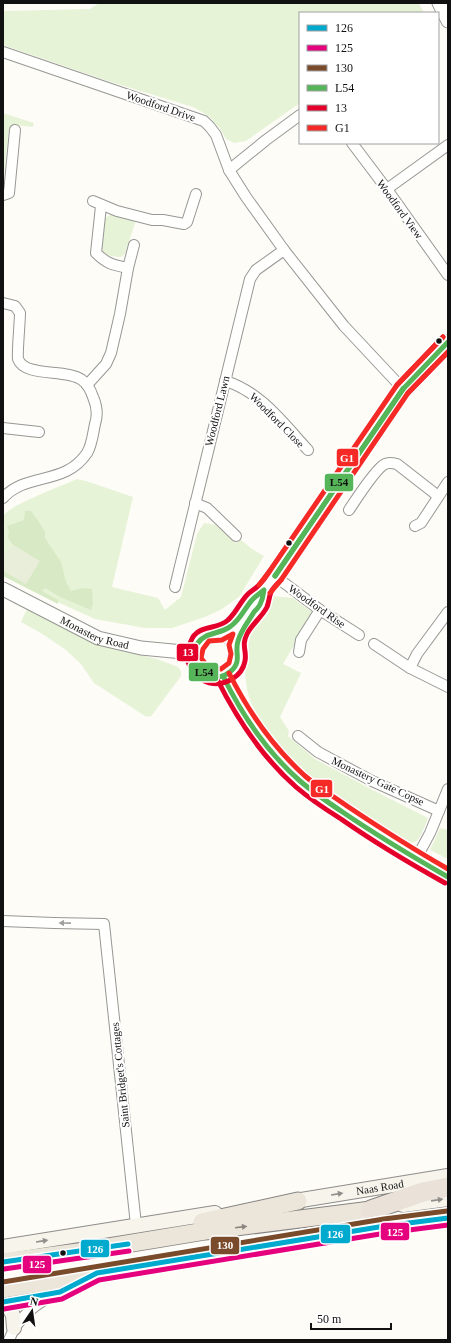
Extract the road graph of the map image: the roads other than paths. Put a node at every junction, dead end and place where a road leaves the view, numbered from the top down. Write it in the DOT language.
graph roads {
  1 [pos="439,3"];
  2 [pos="448,21"];
  3 [pos="3,52"];
  4 [pos="299,117"];
  5 [pos="14,130"];
  6 [pos="353,144"];
  7 [pos="448,145"];
  8 [pos="229,170"];
  9 [pos="387,189"];
  10 [pos="196,194"];
  11 [pos="3,195"];
  12 [pos="134,245"];
  13 [pos="284,250"];
  14 [pos="128,268"];
  15 [pos="448,275"];
  16 [pos="3,303"];
  17 [pos="448,342"];
  18 [pos="225,381"];
  19 [pos="87,385"];
  20 [pos="403,389"];
  21 [pos="3,428"];
  22 [pos="39,432"];
  23 [pos="308,450"];
  24 [pos="448,482"];
  25 [pos="438,496"];
  26 [pos="3,498"];
  27 [pos="195,504"];
  28 [pos="349,510"];
  29 [pos="415,526"];
  30 [pos="236,536"];
  31 [pos="275,576"];
  32 [pos="175,587"];
  33 [pos="3,589"];
  34 [pos="264,590"];
  35 [pos="320,610"];
  36 [pos="448,612"];
  37 [pos="220,633"];
  38 [pos="359,635"];
  39 [pos="374,644"];
  40 [pos="236,646"];
  41 [pos="299,652"];
  42 [pos="194,653"];
  43 [pos="410,668"];
  44 [pos="223,676"];
  45 [pos="448,687"];
  46 [pos="298,736"];
  47 [pos="448,789"];
  48 [pos="439,811"];
  49 [pos="416,860"];
  50 [pos="448,877"];
  51 [pos="3,921"];
  52 [pos="448,1176"];
  53 [pos="448,1187"];
  54 [pos="448,1199"];
  55 [pos="298,1201"];
  56 [pos="371,1210"];
  57 [pos="448,1218"];
  58 [pos="136,1225"];
  59 [pos="3,1247"];
  60 [pos="78,1252"];
  61 [pos="3,1262"];
  62 [pos="97,1273"];
  63 [pos="3,1289"];
  64 [pos="60,1292"];
  65 [pos="3,1306"];
  66 [pos="11,1334"];
  1 -- 2 [label="street"];
  3 -- 8 [label="street, Woodford Drive"];
  4 -- 8 [label="street"];
  5 -- 11 [label="street"];
  6 -- 9 [label="street, Woodford View"];
  7 -- 9 [label="street"];
  8 -- 13 [label="street, Woodford Drive"];
  9 -- 15 [label="street, Woodford View"];
  10 -- 14 [label="street"];
  12 -- 14 [label="street"];
  13 -- 18 [label="street, Woodford Lawn"];
  13 -- 20 [label="street, Woodford Drive"];
  14 -- 19 [label="street"];
  16 -- 19 [label="street"];
  17 -- 20 [label="street"];
  18 -- 23 [label="street, Woodford Close"];
  18 -- 27 [label="street, Woodford Lawn"];
  19 -- 26 [label="street"];
  20 -- 31 [label="street"];
  21 -- 22 [label="street"];
  24 -- 25 [label="street"];
  25 -- 28 [label="street"];
  25 -- 29 [label="street"];
  27 -- 30 [label="street"];
  27 -- 32 [label="street, Woodford Lawn"];
  31 -- 34 [label="street"];
  31 -- 35 [label="street, Woodford Rise"];
  33 -- 42 [label="street, Monastery Road"];
  34 -- 37 [label="street"];
  34 -- 40 [label="street"];
  35 -- 38 [label="street, Woodford Rise"];
  35 -- 41 [label="street"];
  36 -- 43 [label="street"];
  37 -- 40 [label="street"];
  37 -- 42 [label="street"];
  39 -- 43 [label="street"];
  40 -- 44 [label="street"];
  42 -- 44 [label="street"];
  43 -- 45 [label="street"];
  44 -- 49 [label="street"];
  46 -- 48 [label="street, Monastery Gate Copse"];
  47 -- 48 [label="street"];
  48 -- 49 [label="street"];
  49 -- 50 [label="street"];
  58 -- 51 [label="street, Saint Bridget's Cottages, one-way"];
  55 -- 52 [label="main road, Naas Road, one-way"];
  53 -- 56 [label="highway"];
  56 -- 54 [label="main road, Naas Road, one-way"];
  55 -- 58 [label="main road, Naas Road"];
  55 -- 60 [label="highway"];
  60 -- 56 [label="highway, Naas Road, one-way"];
  57 -- 62 [label="highway"];
  59 -- 58 [label="main road, Naas Road, one-way"];
  60 -- 61 [label="highway, Naas Road"];
  62 -- 63 [label="highway"];
  62 -- 64 [label="highway"];
  64 -- 66 [label="street"];
  65 -- 66 [label="main road"];
}
